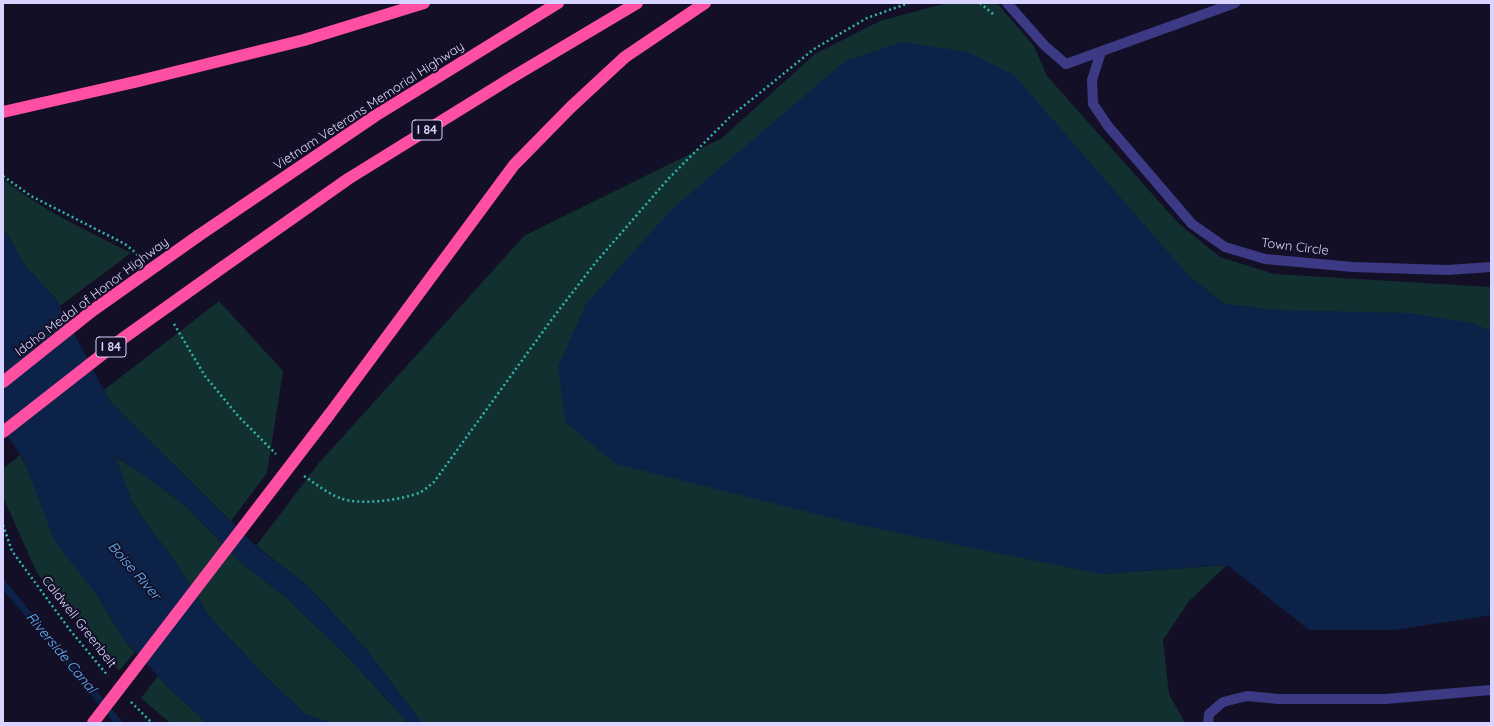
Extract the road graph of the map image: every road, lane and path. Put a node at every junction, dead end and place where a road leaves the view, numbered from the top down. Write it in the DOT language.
graph roads {
  1 [pos="424,3"];
  2 [pos="558,3"];
  3 [pos="637,3"];
  4 [pos="704,3"];
  5 [pos="1007,3"];
  6 [pos="1235,3"];
  7 [pos="1101,52"];
  8 [pos="3,112"];
  9 [pos="198,236"];
  10 [pos="1491,267"];
  11 [pos="3,382"];
  12 [pos="3,432"];
  13 [pos="3,525"];
  14 [pos="109,676"];
  15 [pos="1491,690"];
  16 [pos="128,699"];
  17 [pos="93,723"];
  18 [pos="152,723"];
  19 [pos="1208,723"];
  1 -- 8 [label="highway"];
  2 -- 9 [label="highway, Vietnam Veterans Memorial Highway"];
  3 -- 12 [label="highway, I 84, bridge"];
  4 -- 17 [label="highway, bridge"];
  5 -- 7 [label="street"];
  6 -- 7 [label="street"];
  7 -- 10 [label="street, Town Circle"];
  9 -- 11 [label="highway, Idaho Medal of Honor Highway, bridge"];
  13 -- 14 [label="path, Caldwell Greenbelt"];
  15 -- 19 [label="street"];
  16 -- 18 [label="path"];
}
